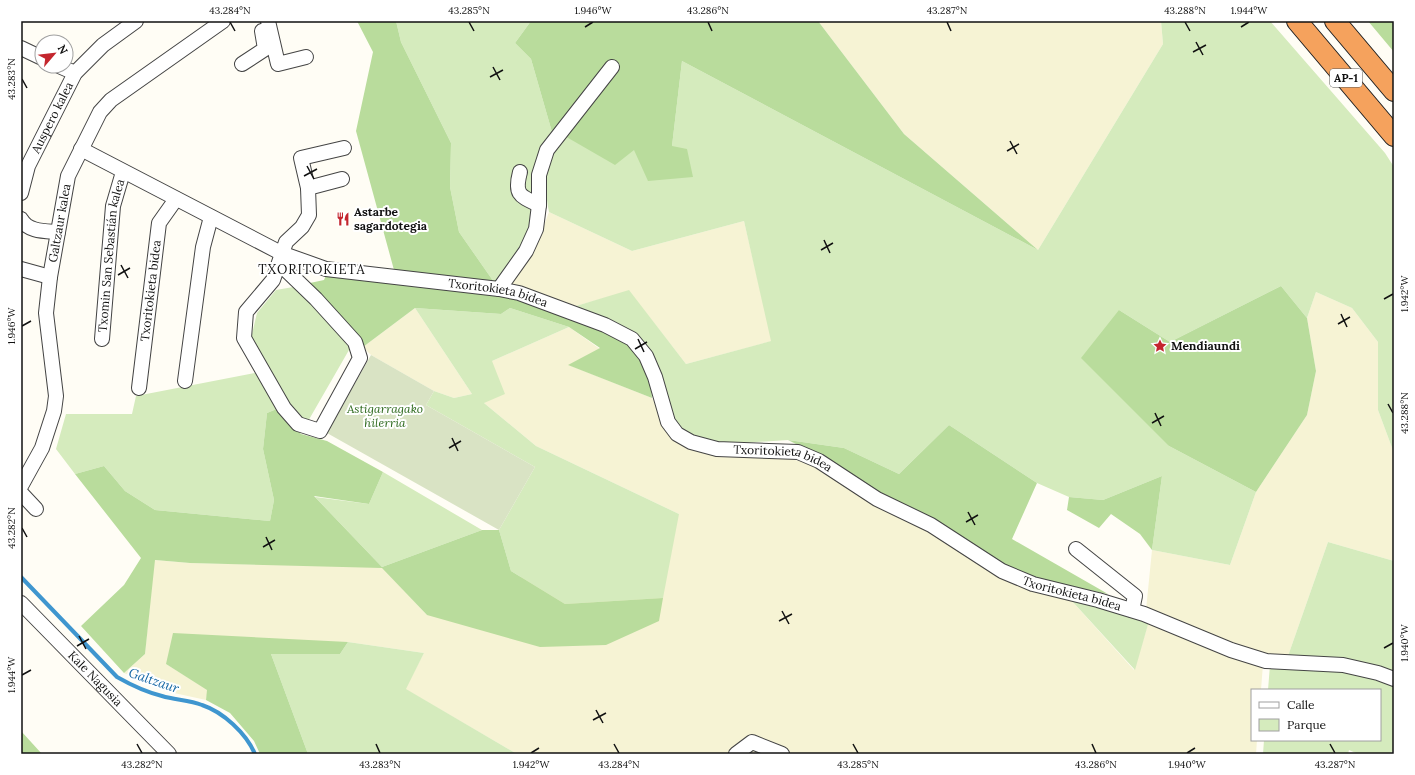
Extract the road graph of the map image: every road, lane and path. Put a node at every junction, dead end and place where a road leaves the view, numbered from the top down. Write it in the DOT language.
graph roads {
  1 [pos="136,21"];
  2 [pos="223,21"];
  3 [pos="259,21"];
  4 [pos="268,21"];
  5 [pos="1297,21"];
  6 [pos="1335,21"];
  7 [pos="21,48"];
  8 [pos="34,54"];
  9 [pos="306,57"];
  10 [pos="242,64"];
  11 [pos="612,67"];
  12 [pos="75,73"];
  13 [pos="1394,90"];
  14 [pos="1394,136"];
  15 [pos="344,148"];
  16 [pos="81,149"];
  17 [pos="122,172"];
  18 [pos="520,172"];
  19 [pos="342,179"];
  20 [pos="308,188"];
  21 [pos="21,193"];
  22 [pos="176,199"];
  23 [pos="539,205"];
  24 [pos="211,217"];
  25 [pos="21,219"];
  26 [pos="58,232"];
  27 [pos="281,253"];
  28 [pos="21,269"];
  29 [pos="50,277"];
  30 [pos="499,289"];
  31 [pos="102,340"];
  32 [pos="185,380"];
  33 [pos="139,388"];
  34 [pos="21,486"];
  35 [pos="21,493"];
  36 [pos="36,509"];
  37 [pos="1076,549"];
  38 [pos="21,603"];
  39 [pos="1132,610"];
  40 [pos="1394,679"];
  41 [pos="169,754"];
  42 [pos="736,754"];
  43 [pos="782,754"];
  1 -- 12 [label="street, Auspero kalea"];
  2 -- 16 [label="street, Galtzaur kalea"];
  3 -- 10 [label="street"];
  4 -- 9 [label="street"];
  5 -- 14 [label="highway, AP-1"];
  6 -- 13 [label="highway, AP-1"];
  7 -- 8 [label="street"];
  11 -- 23 [label="street"];
  12 -- 21 [label="street, Auspero kalea"];
  15 -- 20 [label="street"];
  16 -- 17 [label="street, Txoritokieta bidea"];
  16 -- 26 [label="street, Galtzaur kalea"];
  17 -- 22 [label="street, Txoritokieta bidea"];
  17 -- 31 [label="street, Txomin San Sebastián kalea"];
  18 -- 23 [label="street"];
  19 -- 20 [label="street"];
  20 -- 27 [label="street"];
  22 -- 24 [label="street, Txoritokieta bidea"];
  22 -- 33 [label="street, Txoritokieta bidea"];
  23 -- 30 [label="street"];
  24 -- 27 [label="street, Txoritokieta bidea"];
  24 -- 32 [label="street"];
  25 -- 26 [label="street"];
  26 -- 29 [label="street, Galtzaur kalea"];
  27 -- 27 [label="street"];
  27 -- 30 [label="street, Txoritokieta bidea"];
  28 -- 29 [label="street"];
  29 -- 34 [label="street, Galtzaur kalea"];
  30 -- 39 [label="street, Txoritokieta bidea"];
  35 -- 36 [label="street"];
  37 -- 39 [label="street"];
  38 -- 41 [label="street, Kale Nagusia"];
  39 -- 40 [label="street, Txoritokieta bidea"];
  42 -- 43 [label="street"];
}
